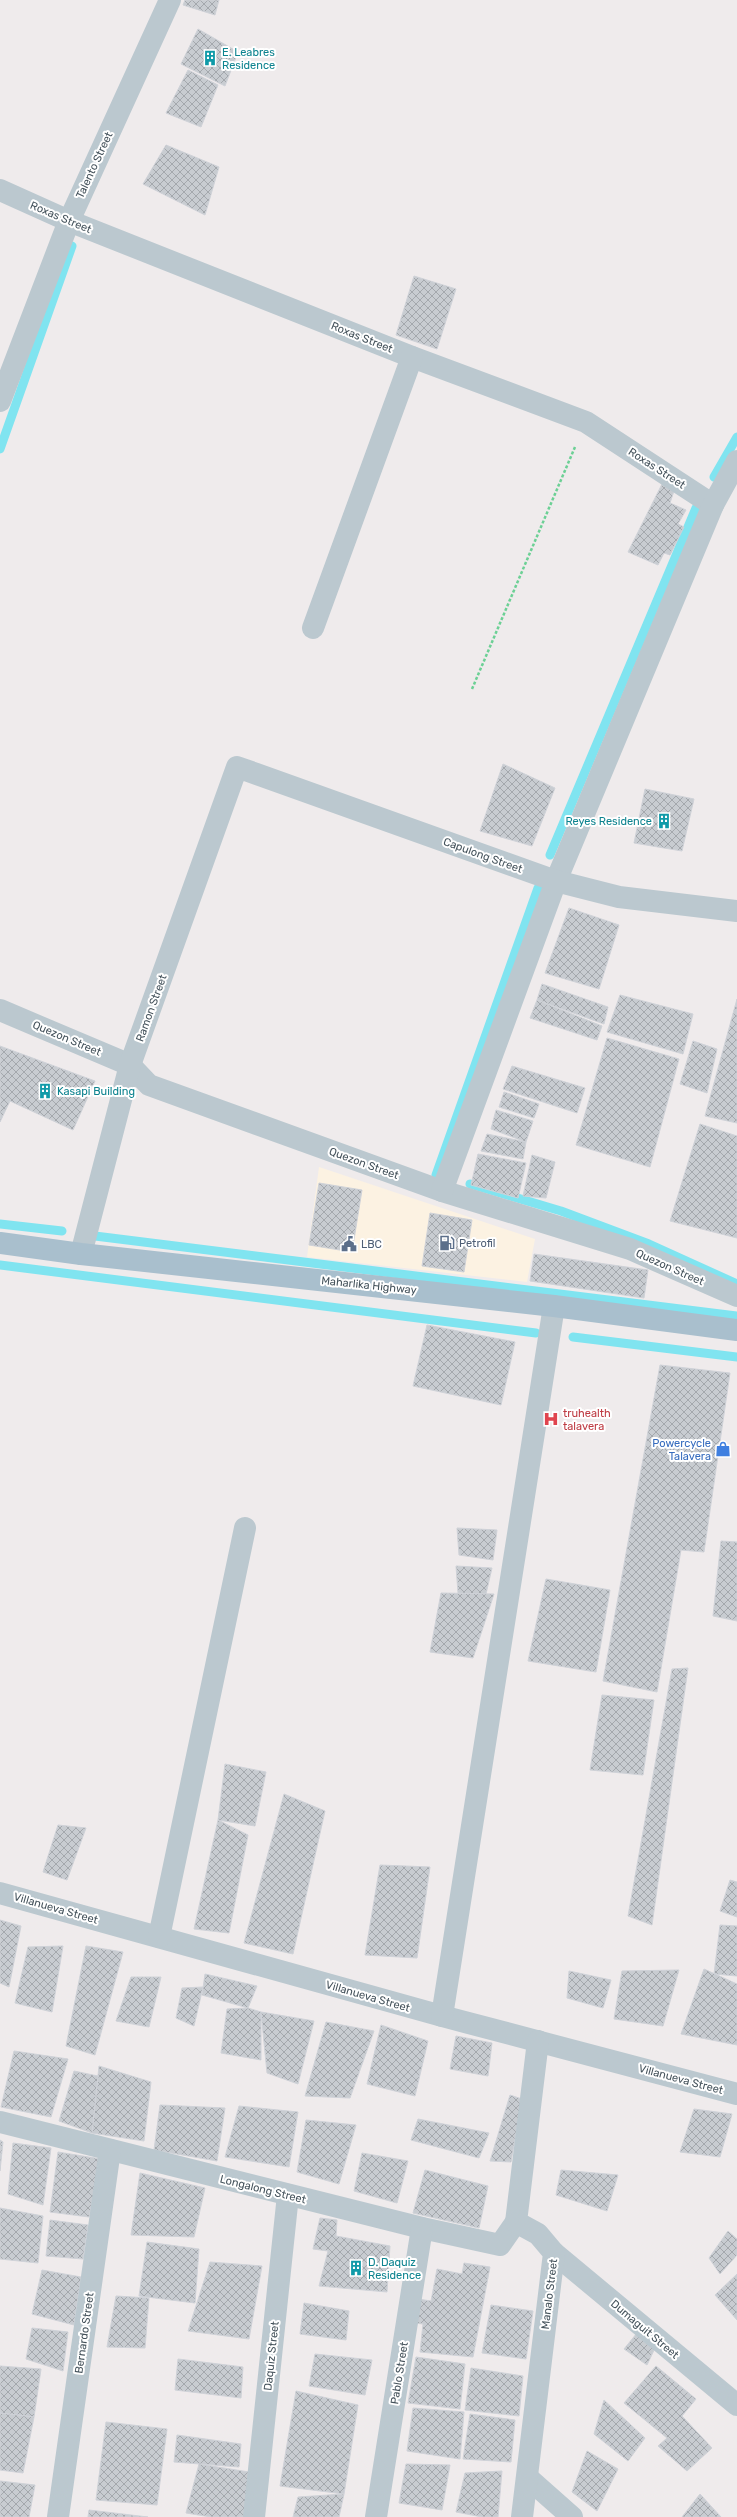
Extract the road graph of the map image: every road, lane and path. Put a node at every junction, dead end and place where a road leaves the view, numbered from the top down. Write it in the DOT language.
graph roads {
  1 [pos="170,0"];
  2 [pos="0,190"];
  3 [pos="69,220"];
  4 [pos="412,358"];
  5 [pos="0,401"];
  6 [pos="586,422"];
  7 [pos="737,461"];
  8 [pos="713,505"];
  9 [pos="313,628"];
  10 [pos="472,689"];
  11 [pos="237,767"];
  12 [pos="556,881"];
  13 [pos="737,911"];
  14 [pos="0,1010"];
  15 [pos="130,1065"];
  16 [pos="442,1191"];
  17 [pos="0,1243"];
  18 [pos="81,1254"];
  19 [pos="737,1296"];
  20 [pos="554,1306"];
  21 [pos="737,1330"];
  22 [pos="245,1528"];
  23 [pos="0,1893"];
  24 [pos="159,1937"];
  25 [pos="442,2016"];
  26 [pos="538,2041"];
  27 [pos="737,2094"];
  28 [pos="0,2122"];
  29 [pos="110,2150"];
  30 [pos="288,2195"];
  31 [pos="516,2222"];
  32 [pos="422,2228"];
  33 [pos="554,2253"];
  34 [pos="737,2405"];
  35 [pos="528,2478"];
  36 [pos="58,2517"];
  37 [pos="254,2517"];
  38 [pos="376,2517"];
  39 [pos="522,2517"];
  40 [pos="572,2517"];
  1 -- 3 [label="street, Talento Street"];
  2 -- 3 [label="street, Roxas Street"];
  3 -- 4 [label="street, Roxas Street"];
  3 -- 5 [label="street, Talento Street"];
  4 -- 6 [label="street, Roxas Street"];
  4 -- 9 [label="street"];
  6 -- 8 [label="street, Roxas Street"];
  6 -- 10 [label="path"];
  7 -- 8 [label="street"];
  8 -- 12 [label="street"];
  11 -- 12 [label="street, Capulong Street"];
  11 -- 15 [label="street, Ramon Street"];
  12 -- 13 [label="street, Capulong Street"];
  12 -- 16 [label="street"];
  14 -- 15 [label="street, Quezon Street"];
  15 -- 16 [label="street, Quezon Street"];
  15 -- 18 [label="street, Ramon Street"];
  16 -- 19 [label="street, Quezon Street"];
  17 -- 18 [label="main road, Maharlika Highway"];
  18 -- 20 [label="main road, Maharlika Highway"];
  20 -- 21 [label="main road, Maharlika Highway"];
  20 -- 25 [label="street"];
  22 -- 24 [label="street"];
  23 -- 24 [label="street, Villanueva Street"];
  24 -- 25 [label="street, Villanueva Street"];
  25 -- 26 [label="street, Villanueva Street"];
  26 -- 27 [label="street, Villanueva Street"];
  26 -- 31 [label="street"];
  28 -- 29 [label="street, Longalong Street"];
  29 -- 30 [label="street, Longalong Street"];
  29 -- 36 [label="street, Bernardo Street"];
  30 -- 32 [label="street, Longalong Street"];
  30 -- 37 [label="street, Daquiz Street"];
  31 -- 32 [label="street, Longalong Street"];
  31 -- 33 [label="street, Manalo Street"];
  32 -- 38 [label="street, Pablo Street"];
  33 -- 34 [label="street, Dumaguit Street"];
  33 -- 35 [label="street, Manalo Street"];
  35 -- 39 [label="street, Manalo Street"];
  35 -- 40 [label="street"];
}
